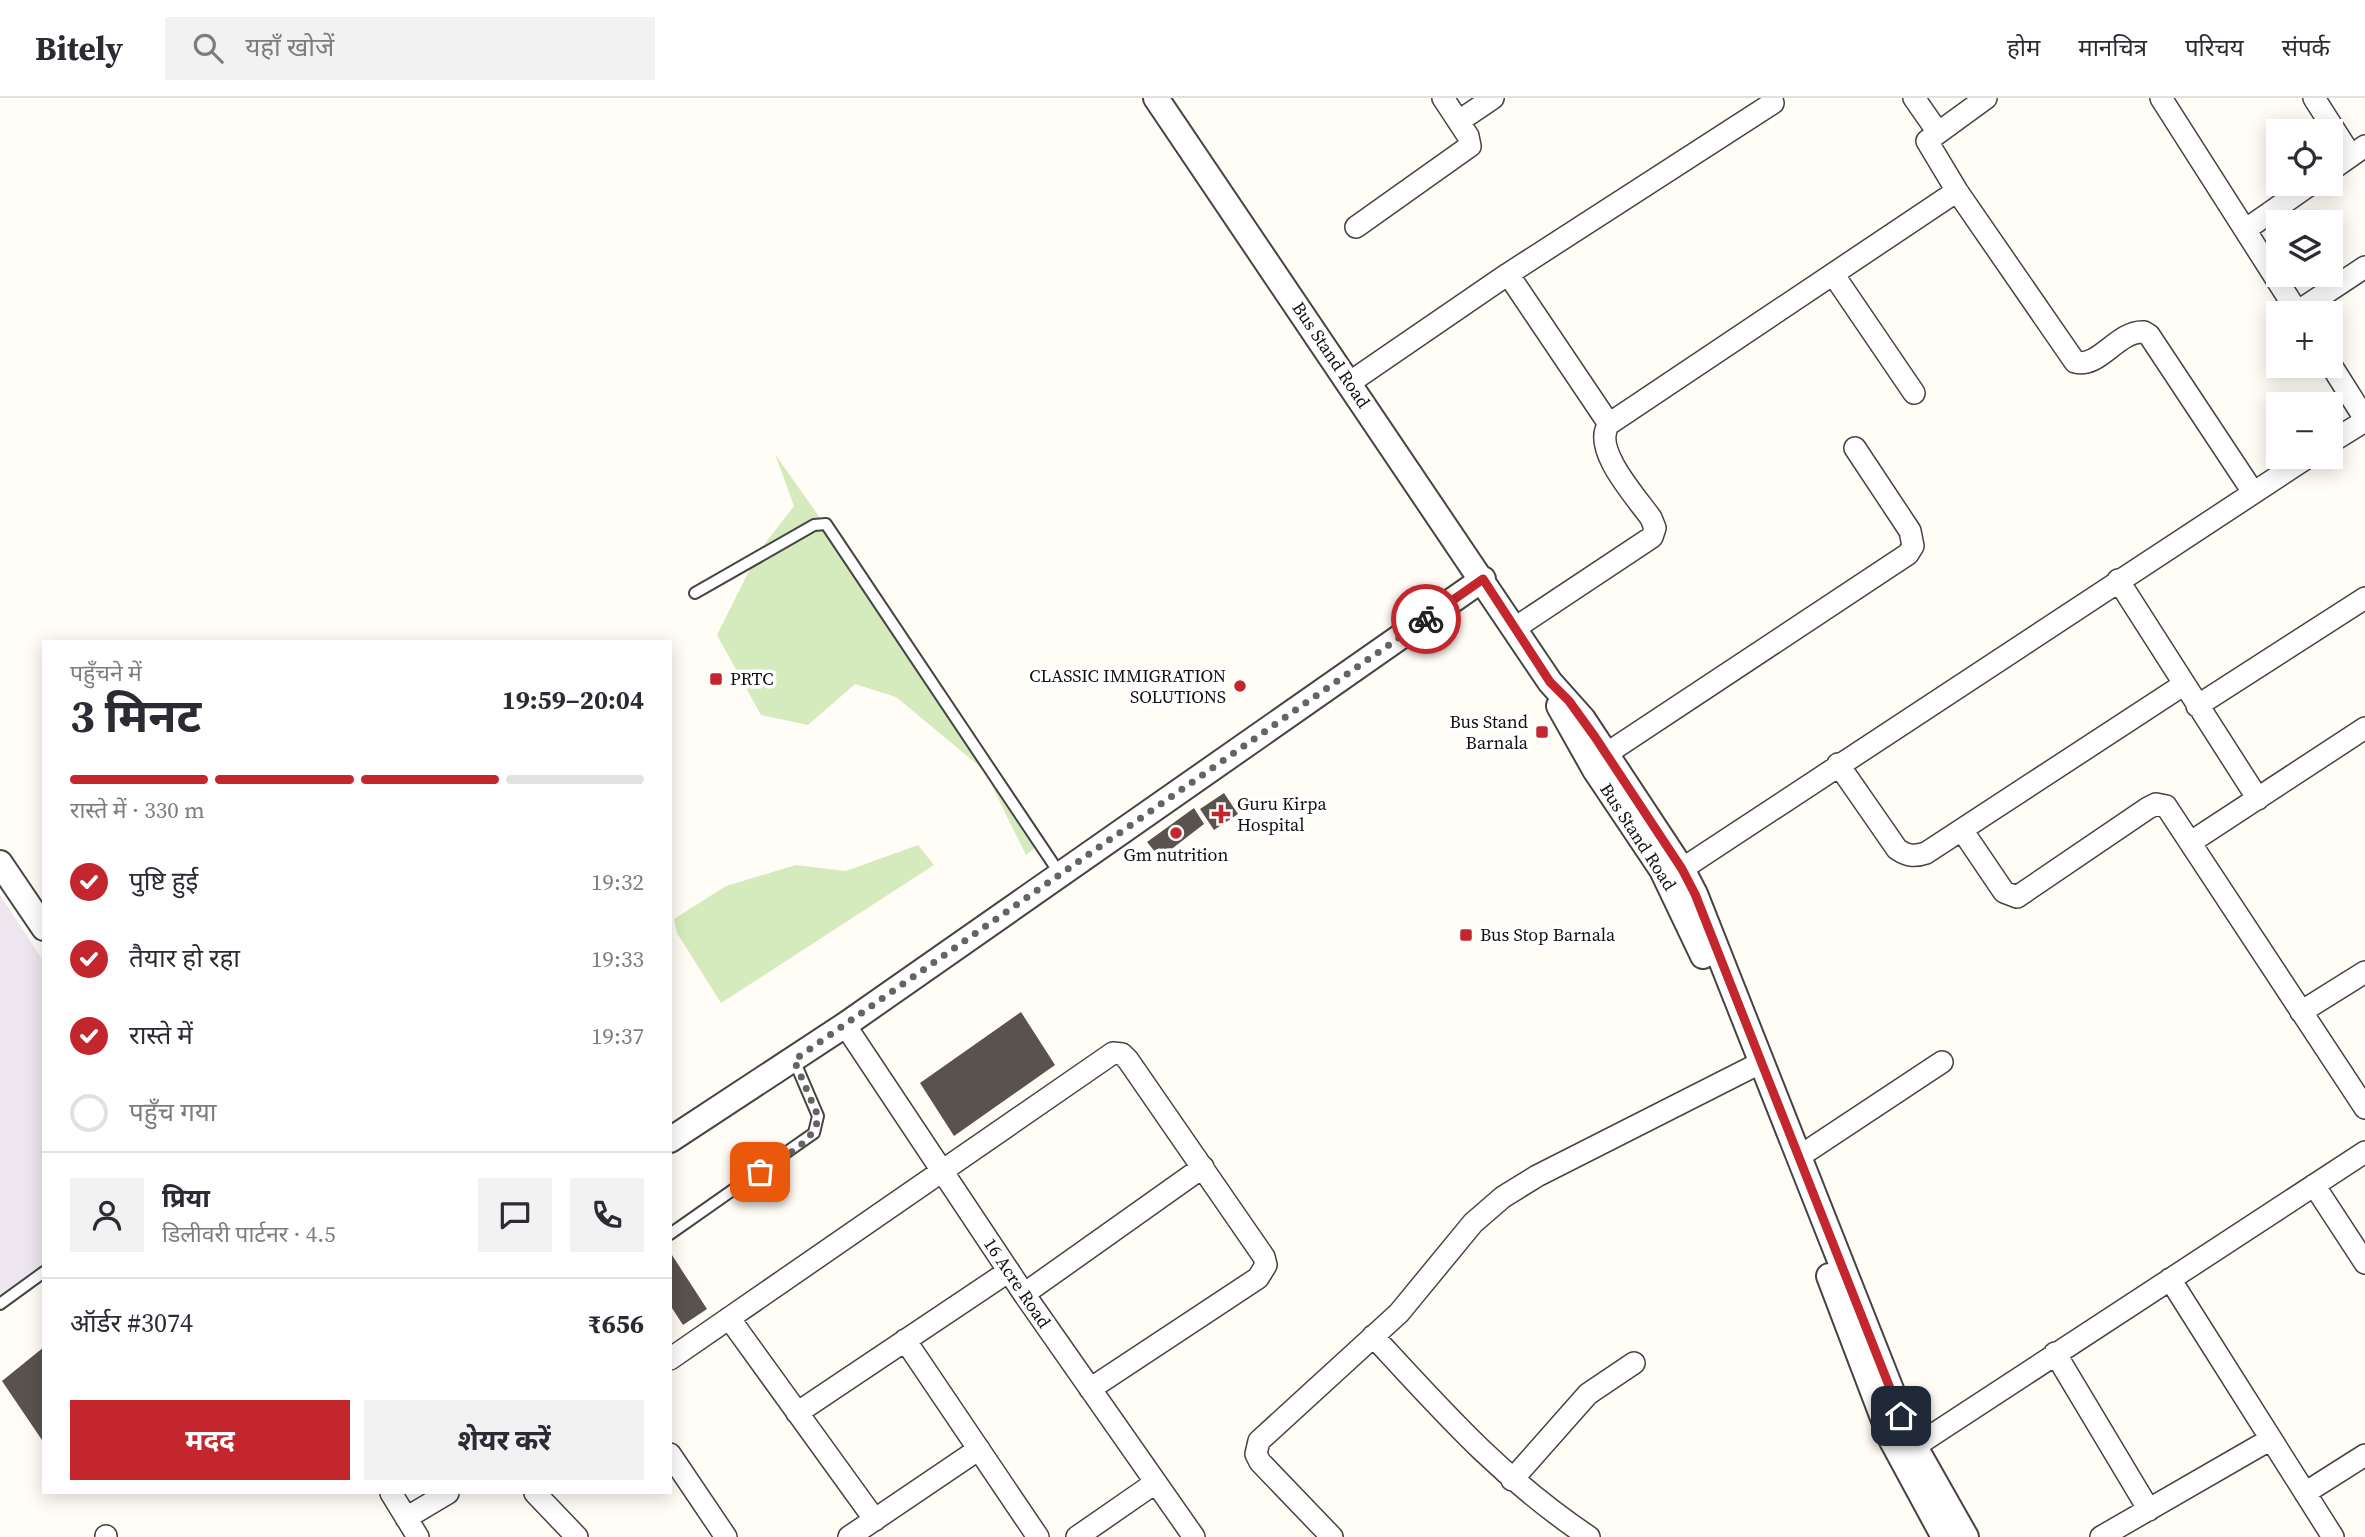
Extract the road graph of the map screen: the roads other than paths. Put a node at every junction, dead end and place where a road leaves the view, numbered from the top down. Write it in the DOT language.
graph roads {
  1 [pos="1156,98"];
  2 [pos="1443,98"];
  3 [pos="1493,98"];
  4 [pos="1914,98"];
  5 [pos="1986,98"];
  6 [pos="2161,98"];
  7 [pos="2314,98"];
  8 [pos="1773,103"];
  9 [pos="1459,121"];
  10 [pos="1937,131"];
  11 [pos="2358,151"];
  12 [pos="2343,162"];
  13 [pos="1957,191"];
  14 [pos="2294,196"];
  15 [pos="1356,227"];
  16 [pos="2245,230"];
  17 [pos="2365,267"];
  18 [pos="1508,274"];
  19 [pos="1833,274"];
  20 [pos="2290,301"];
  21 [pos="2315,301"];
  22 [pos="2339,378"];
  23 [pos="1349,383"];
  24 [pos="1914,393"];
  25 [pos="2365,420"];
  26 [pos="1609,424"];
  27 [pos="2343,434"];
  28 [pos="1855,448"];
  29 [pos="2289,469"];
  30 [pos="2253,492"];
  31 [pos="1483,579"];
  32 [pos="2118,580"];
  33 [pos="695,593"];
  34 [pos="2365,598"];
  35 [pos="1515,628"];
  36 [pos="1550,682"];
  37 [pos="2183,685"];
  38 [pos="2197,706"];
  39 [pos="2365,728"];
  40 [pos="1606,754"];
  41 [pos="1838,764"];
  42 [pos="2258,799"];
  43 [pos="1962,830"];
  44 [pos="2191,842"];
  45 [pos="0,863"];
  46 [pos="1682,869"];
  47 [pos="1060,874"];
  48 [pos="42,925"];
  49 [pos="2365,972"];
  50 [pos="2301,1012"];
  51 [pos="845,1025"];
  52 [pos="794,1060"];
  53 [pos="1942,1062"];
  54 [pos="1756,1065"];
  55 [pos="2365,1108"];
  56 [pos="672,1139"];
  57 [pos="2365,1152"];
  58 [pos="1800,1156"];
  59 [pos="1203,1167"];
  60 [pos="942,1169"];
  61 [pos="2314,1185"];
  62 [pos="672,1233"];
  63 [pos="2365,1263"];
  64 [pos="1009,1271"];
  65 [pos="42,1273"];
  66 [pos="2170,1279"];
  67 [pos="1024,1294"];
  68 [pos="0,1304"];
  69 [pos="729,1318"];
  70 [pos="1373,1336"];
  71 [pos="905,1340"];
  72 [pos="2055,1353"];
  73 [pos="672,1358"];
  74 [pos="1634,1363"];
  75 [pos="1090,1389"];
  76 [pos="797,1413"];
  77 [pos="2271,1440"];
  78 [pos="1914,1447"];
  79 [pos="979,1449"];
  80 [pos="2365,1455"];
  81 [pos="672,1457"];
  82 [pos="1512,1480"];
  83 [pos="1155,1483"];
  84 [pos="2305,1493"];
  85 [pos="392,1494"];
  86 [pos="446,1494"];
  87 [pos="536,1494"];
  88 [pos="2150,1510"];
  89 [pos="406,1518"];
  90 [pos="875,1520"];
  91 [pos="418,1537"];
  92 [pos="577,1537"];
  93 [pos="726,1537"];
  94 [pos="849,1537"];
  95 [pos="1038,1537"];
  96 [pos="1077,1537"];
  97 [pos="1194,1537"];
  98 [pos="1332,1537"];
  99 [pos="1589,1537"];
  100 [pos="1944,1537"];
  101 [pos="1966,1537"];
  102 [pos="2101,1537"];
  103 [pos="2333,1537"];
  1 -- 23 [label="street, Bus Stand Road"];
  2 -- 9 [label="street"];
  3 -- 9 [label="street"];
  4 -- 10 [label="street"];
  5 -- 10 [label="street"];
  6 -- 16 [label="street"];
  7 -- 11 [label="street"];
  8 -- 18 [label="street"];
  9 -- 15 [label="street"];
  10 -- 13 [label="street"];
  11 -- 12 [label="street"];
  13 -- 19 [label="street"];
  13 -- 30 [label="street"];
  14 -- 16 [label="street"];
  16 -- 20 [label="street"];
  17 -- 21 [label="street"];
  18 -- 23 [label="street"];
  18 -- 26 [label="street"];
  19 -- 24 [label="street"];
  19 -- 26 [label="street"];
  22 -- 25 [label="street"];
  23 -- 31 [label="street, Bus Stand Road"];
  25 -- 27 [label="street"];
  26 -- 35 [label="street"];
  28 -- 40 [label="street"];
  29 -- 30 [label="street"];
  30 -- 32 [label="street"];
  31 -- 35 [label="street, Bus Stand Road"];
  31 -- 47 [label="street"];
  32 -- 37 [label="street"];
  32 -- 41 [label="street"];
  33 -- 47 [label="lane"];
  34 -- 38 [label="street"];
  35 -- 36 [label="street, Bus Stand Road"];
  36 -- 40 [label="street, Bus Stand Road"];
  36 -- 54 [label="street, Bus Stand Road"];
  37 -- 38 [label="street"];
  37 -- 43 [label="street"];
  38 -- 42 [label="street"];
  39 -- 42 [label="street"];
  40 -- 46 [label="street, Bus Stand Road"];
  41 -- 43 [label="street"];
  41 -- 46 [label="street"];
  42 -- 44 [label="street"];
  43 -- 44 [label="street"];
  44 -- 50 [label="street"];
  45 -- 48 [label="street"];
  46 -- 54 [label="street, Bus Stand Road"];
  47 -- 51 [label="street"];
  49 -- 50 [label="street"];
  50 -- 55 [label="street"];
  51 -- 52 [label="street"];
  51 -- 60 [label="street, 16 Acre Road"];
  52 -- 56 [label="street"];
  52 -- 62 [label="lane"];
  53 -- 58 [label="street"];
  54 -- 58 [label="street, Bus Stand Road"];
  54 -- 70 [label="street"];
  54 -- 100 [label="street, Bus Stand Road"];
  57 -- 61 [label="street"];
  58 -- 78 [label="street, Bus Stand Road"];
  59 -- 60 [label="street"];
  59 -- 67 [label="street"];
  59 -- 75 [label="street"];
  60 -- 64 [label="street, 16 Acre Road"];
  60 -- 69 [label="street"];
  61 -- 63 [label="street"];
  61 -- 66 [label="street"];
  64 -- 67 [label="street, 16 Acre Road"];
  64 -- 71 [label="street"];
  65 -- 68 [label="lane"];
  66 -- 72 [label="street"];
  66 -- 77 [label="street"];
  67 -- 75 [label="street, 16 Acre Road"];
  69 -- 73 [label="street"];
  69 -- 76 [label="street"];
  70 -- 82 [label="street"];
  70 -- 98 [label="street"];
  71 -- 76 [label="street"];
  71 -- 79 [label="street"];
  72 -- 78 [label="street"];
  72 -- 88 [label="street"];
  74 -- 82 [label="street"];
  75 -- 83 [label="street, 16 Acre Road"];
  76 -- 90 [label="street"];
  77 -- 84 [label="street"];
  77 -- 88 [label="street"];
  78 -- 101 [label="street, Bus Stand Road"];
  79 -- 90 [label="street"];
  79 -- 95 [label="street"];
  80 -- 84 [label="street"];
  81 -- 93 [label="street"];
  82 -- 99 [label="street"];
  83 -- 96 [label="street"];
  83 -- 97 [label="street, 16 Acre Road"];
  84 -- 103 [label="street"];
  85 -- 89 [label="street"];
  86 -- 89 [label="street"];
  87 -- 92 [label="street"];
  88 -- 102 [label="street"];
  89 -- 91 [label="street"];
  90 -- 94 [label="street"];
}
